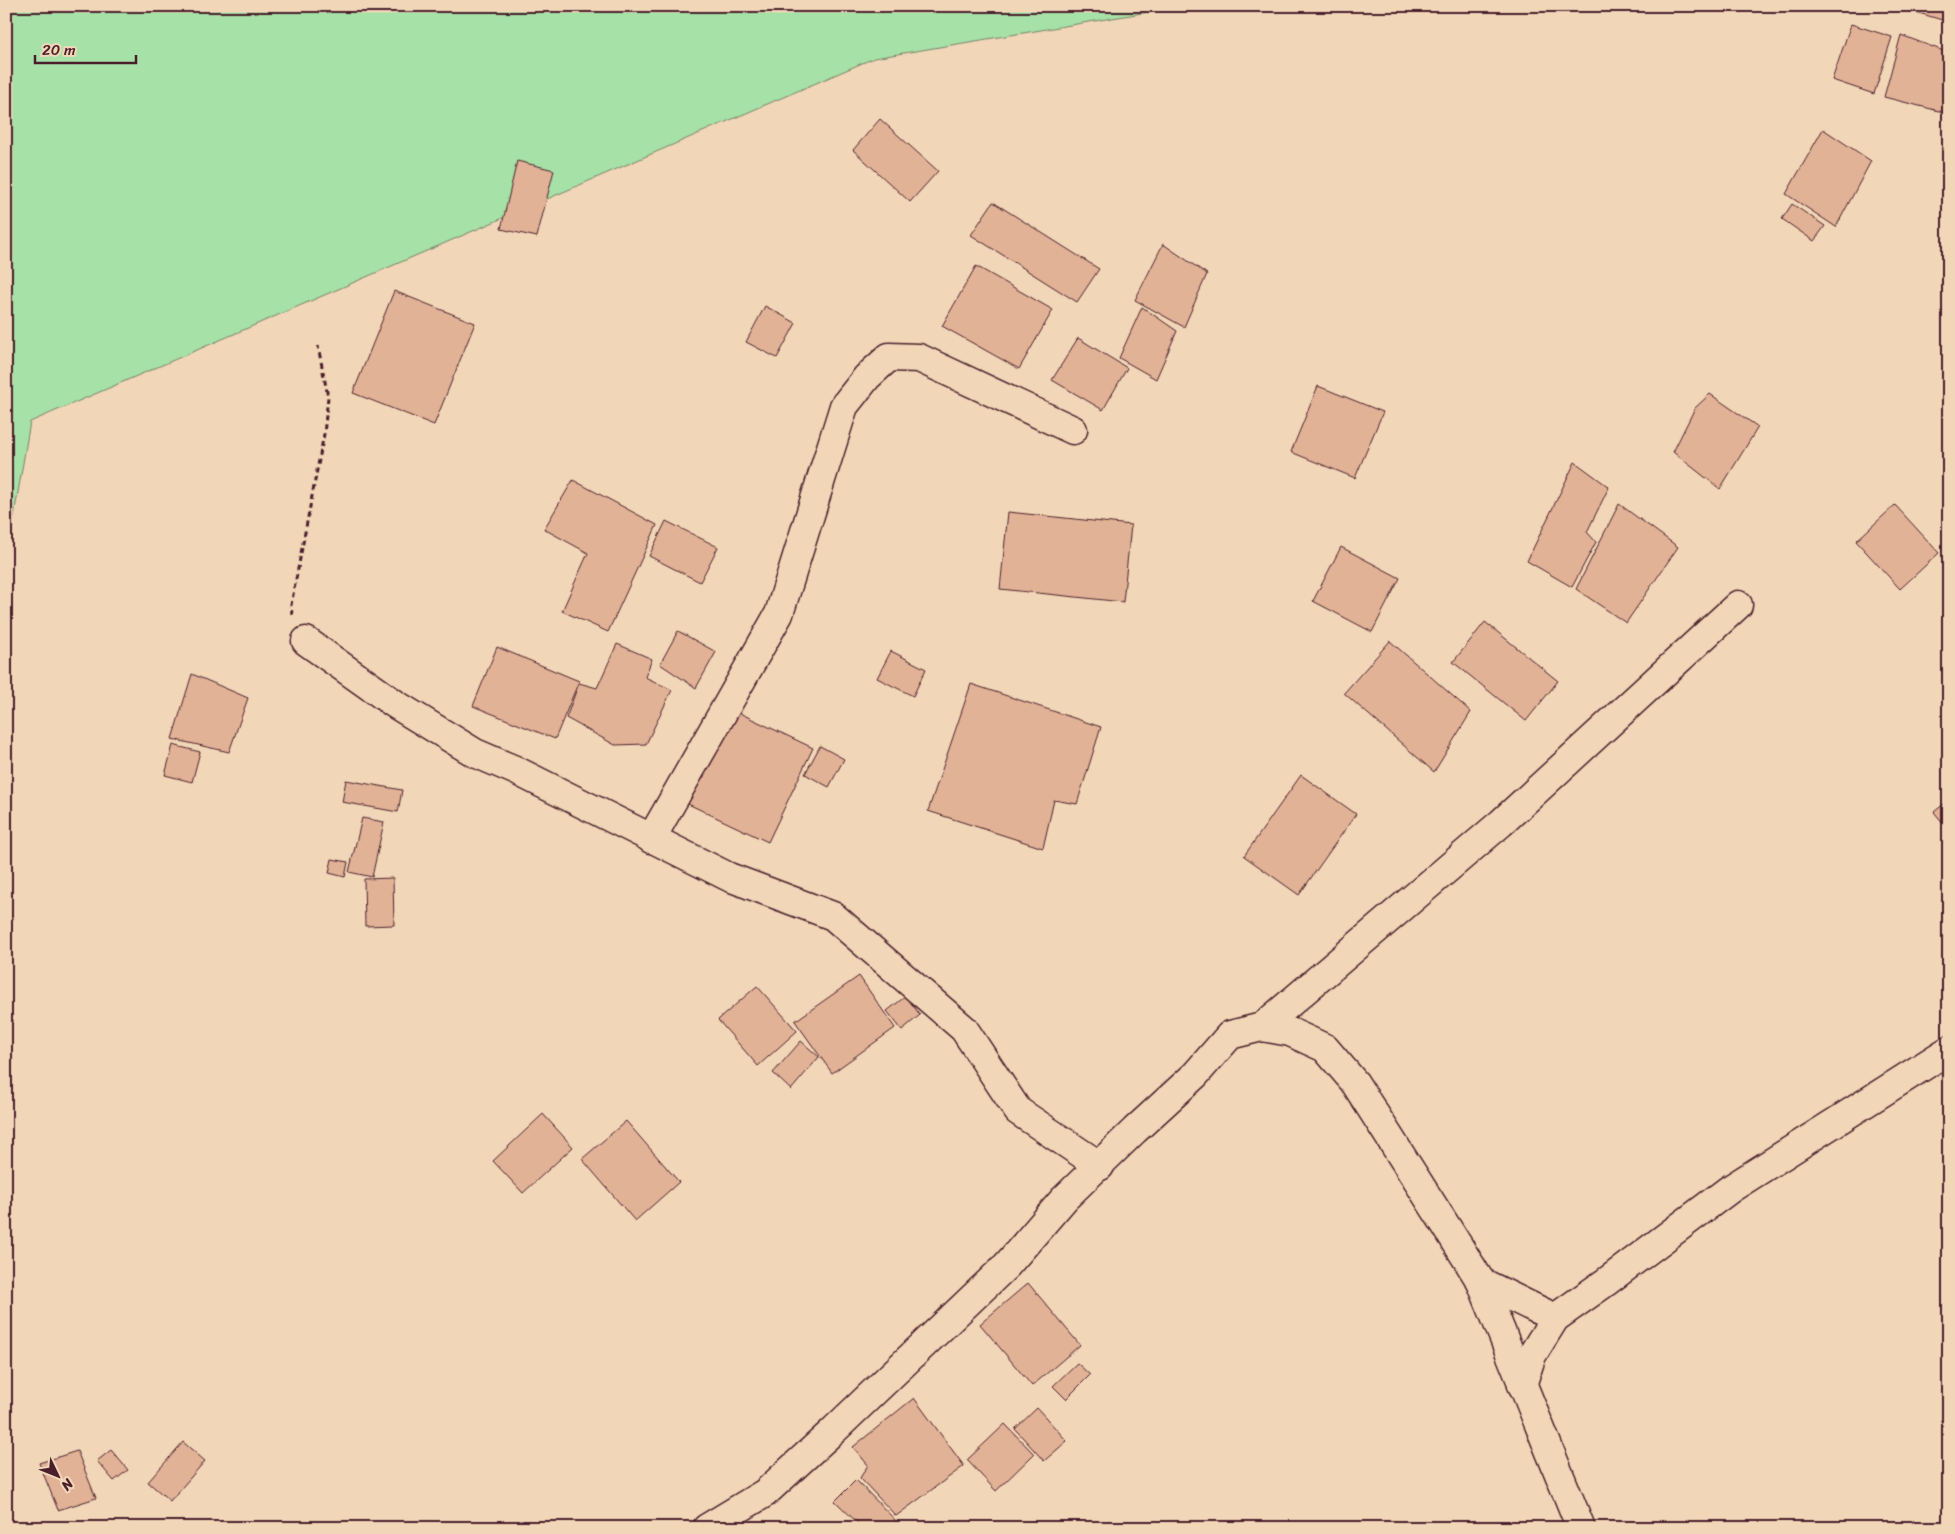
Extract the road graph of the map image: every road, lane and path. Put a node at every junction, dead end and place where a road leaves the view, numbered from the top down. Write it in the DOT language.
graph roads {
  1 [pos="318,346"];
  2 [pos="1073,430"];
  3 [pos="1738,606"];
  4 [pos="306,641"];
  5 [pos="651,839"];
  6 [pos="1262,1027"];
  7 [pos="1949,1050"];
  8 [pos="1100,1166"];
  9 [pos="1482,1282"];
  10 [pos="1555,1318"];
  11 [pos="1522,1384"];
  12 [pos="707,1528"];
  13 [pos="1581,1528"];
  1 -- 4 [label="path"];
  2 -- 5 [label="street"];
  3 -- 6 [label="street"];
  4 -- 5 [label="street"];
  5 -- 8 [label="street"];
  6 -- 8 [label="street"];
  6 -- 9 [label="street"];
  7 -- 10 [label="street"];
  8 -- 12 [label="street"];
  9 -- 10 [label="street"];
  9 -- 11 [label="street"];
  10 -- 11 [label="street"];
  11 -- 13 [label="street"];
}
